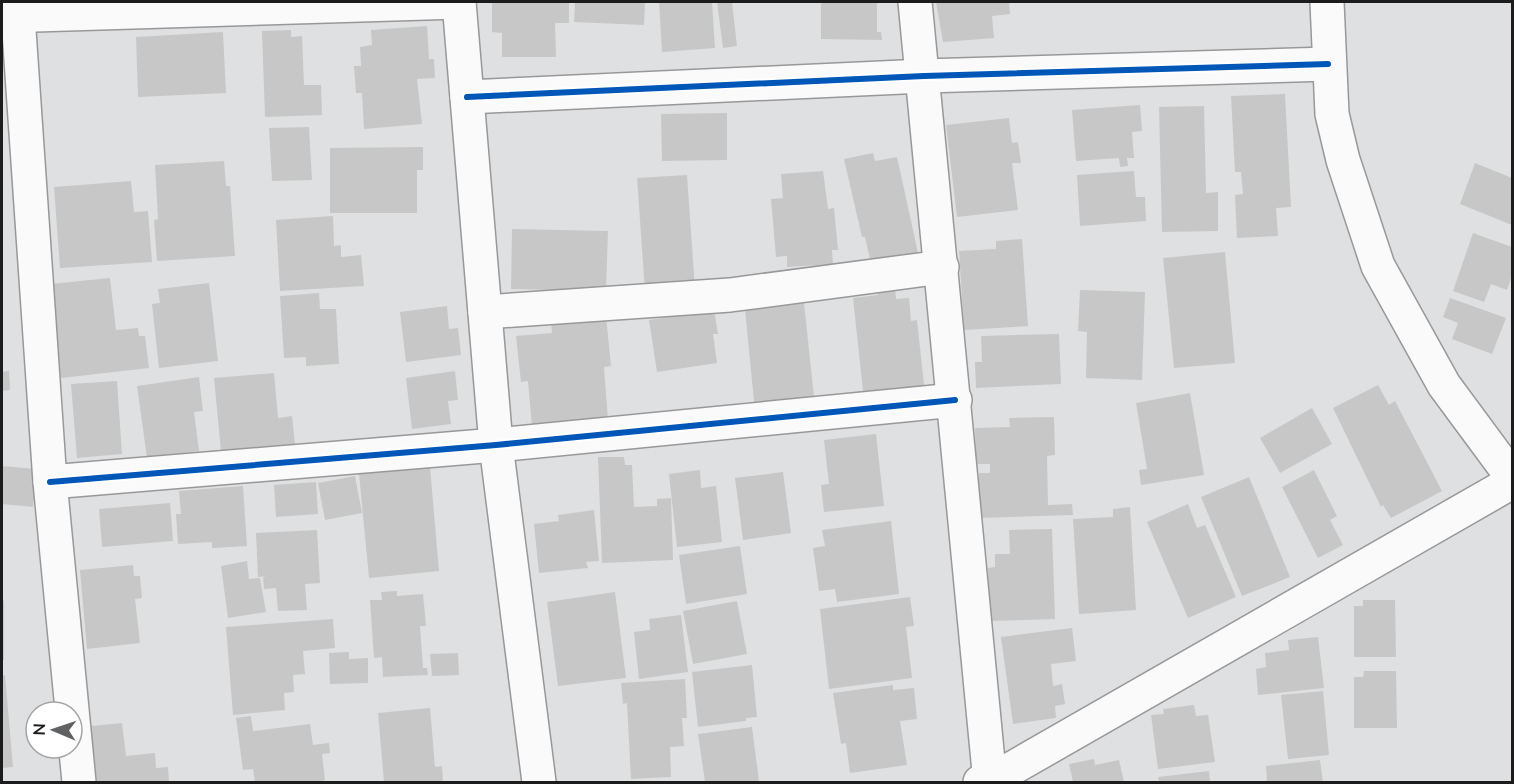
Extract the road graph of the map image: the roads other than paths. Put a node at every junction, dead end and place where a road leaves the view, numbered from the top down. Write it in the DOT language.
graph roads {
  1 [pos="459,2"];
  2 [pos="915,2"];
  3 [pos="1326,2"];
  4 [pos="10,16"];
  5 [pos="1328,64"];
  6 [pos="924,76"];
  7 [pos="466,97"];
  8 [pos="942,267"];
  9 [pos="485,312"];
  10 [pos="955,400"];
  11 [pos="496,445"];
  12 [pos="1512,480"];
  13 [pos="50,482"];
  14 [pos="987,782"];
  15 [pos="79,783"];
  16 [pos="539,783"];
  1 -- 4 [label="street"];
  1 -- 7 [label="street"];
  2 -- 6 [label="street"];
  3 -- 5 [label="street"];
  4 -- 13 [label="street"];
  5 -- 6 [label="street"];
  5 -- 12 [label="street"];
  6 -- 7 [label="street"];
  6 -- 8 [label="street"];
  7 -- 9 [label="street"];
  8 -- 9 [label="street"];
  8 -- 10 [label="street"];
  9 -- 11 [label="street"];
  10 -- 11 [label="street"];
  10 -- 14 [label="street"];
  11 -- 13 [label="street"];
  11 -- 16 [label="street"];
  12 -- 14 [label="street"];
  13 -- 15 [label="street"];
}
